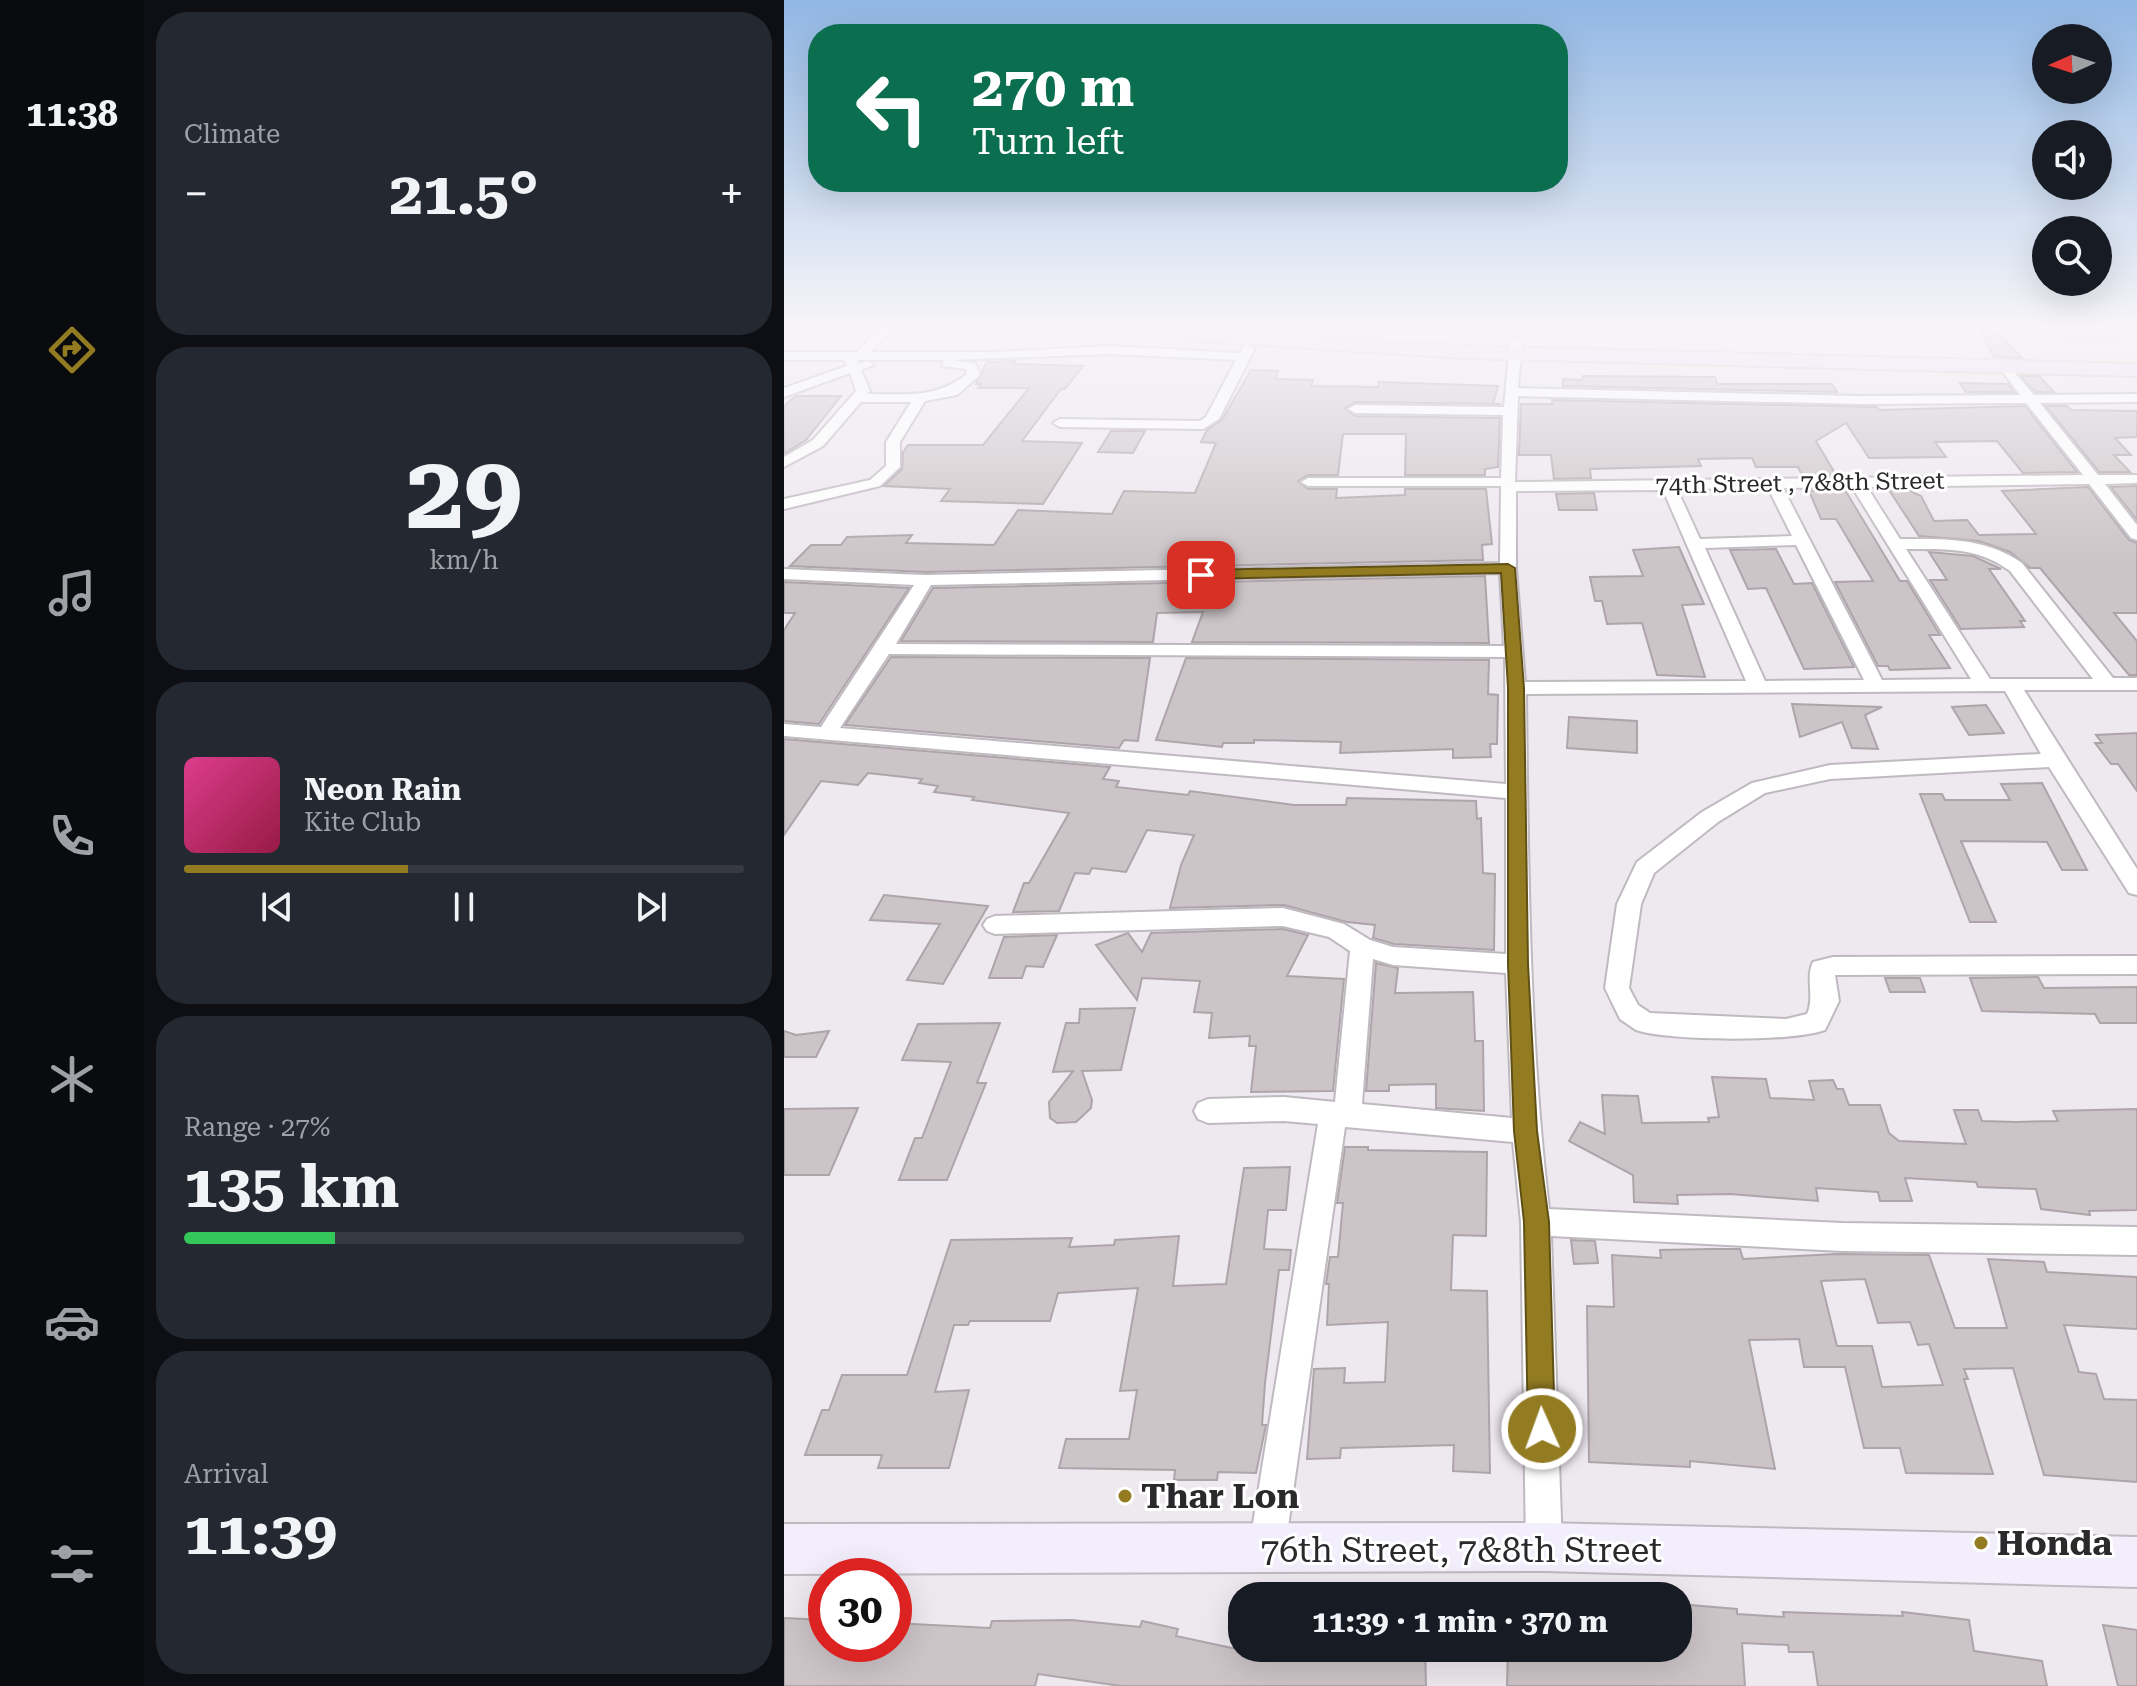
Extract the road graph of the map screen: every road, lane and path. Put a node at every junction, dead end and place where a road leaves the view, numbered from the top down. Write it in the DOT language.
graph roads {
  1 [pos="852,404"];
  2 [pos="918,404"];
  3 [pos="1220,404"];
  4 [pos="1458,404"];
  5 [pos="1510,404"];
  6 [pos="2034,404"];
  7 [pos="1355,409"];
  8 [pos="1060,423"];
  9 [pos="784,463"];
  10 [pos="2091,478"];
  11 [pos="2137,479"];
  12 [pos="1308,482"];
  13 [pos="1856,482"];
  14 [pos="1773,483"];
  15 [pos="1508,485"];
  16 [pos="1668,485"];
  17 [pos="784,504"];
  18 [pos="2137,535"];
  19 [pos="1801,540"];
  20 [pos="1695,544"];
  21 [pos="1897,544"];
  22 [pos="1508,568"];
  23 [pos="784,574"];
  24 [pos="925,580"];
  25 [pos="884,649"];
  26 [pos="1512,652"];
  27 [pos="2137,684"];
  28 [pos="2108,685"];
  29 [pos="1985,686"];
  30 [pos="2012,686"];
  31 [pos="1516,688"];
  32 [pos="1759,688"];
  33 [pos="1877,688"];
  34 [pos="784,730"];
  35 [pos="826,734"];
  36 [pos="2055,760"];
  37 [pos="1518,792"];
  38 [pos="2137,887"];
  39 [pos="995,925"];
  40 [pos="1362,947"];
  41 [pos="1518,964"];
  42 [pos="2137,965"];
  43 [pos="1208,1111"];
  44 [pos="1340,1115"];
  45 [pos="1526,1131"];
  46 [pos="1536,1222"];
  47 [pos="2137,1241"];
  48 [pos="1544,1547"];
  49 [pos="1267,1548"];
  50 [pos="784,1549"];
  51 [pos="2137,1562"];
  1 -- 9 [label="street"];
  2 -- 17 [label="street"];
  3 -- 8 [label="street"];
  4 -- 7 [label="street"];
  5 -- 15 [label="street"];
  6 -- 10 [label="street"];
  10 -- 11 [label="street, 74th Street , 7&8th Street"];
  10 -- 13 [label="street, 74th Street , 7&8th Street"];
  10 -- 18 [label="street"];
  12 -- 15 [label="street, 74th Street , 7&8th Street"];
  13 -- 14 [label="street, 74th Street , 7&8th Street"];
  13 -- 21 [label="street"];
  14 -- 16 [label="street, 74th Street , 7&8th Street"];
  14 -- 19 [label="street"];
  15 -- 16 [label="street, 74th Street , 7&8th Street"];
  15 -- 22 [label="street"];
  16 -- 20 [label="street"];
  19 -- 20 [label="street"];
  19 -- 33 [label="street"];
  20 -- 32 [label="street"];
  21 -- 28 [label="street"];
  21 -- 29 [label="street"];
  22 -- 24 [label="street"];
  22 -- 26 [label="street"];
  23 -- 24 [label="street"];
  24 -- 25 [label="street"];
  25 -- 26 [label="street"];
  25 -- 35 [label="street"];
  26 -- 31 [label="street"];
  27 -- 28 [label="street"];
  28 -- 30 [label="street"];
  29 -- 30 [label="street"];
  29 -- 33 [label="street"];
  30 -- 36 [label="street"];
  31 -- 32 [label="street"];
  31 -- 37 [label="street"];
  32 -- 33 [label="street"];
  34 -- 35 [label="street"];
  35 -- 37 [label="street"];
  36 -- 38 [label="street"];
  36 -- 42 [label="street"];
  37 -- 41 [label="street"];
  39 -- 40 [label="street"];
  40 -- 41 [label="street"];
  40 -- 44 [label="street"];
  41 -- 45 [label="street"];
  43 -- 44 [label="street"];
  44 -- 45 [label="street"];
  44 -- 49 [label="street"];
  45 -- 46 [label="street"];
  46 -- 47 [label="street"];
  46 -- 48 [label="street"];
  48 -- 49 [label="street, 76th Street, 7&8th Street"];
  48 -- 51 [label="street, 76th Street, 7&8th Street"];
  49 -- 50 [label="street, 76th Street, 7&8th Street"];
}
